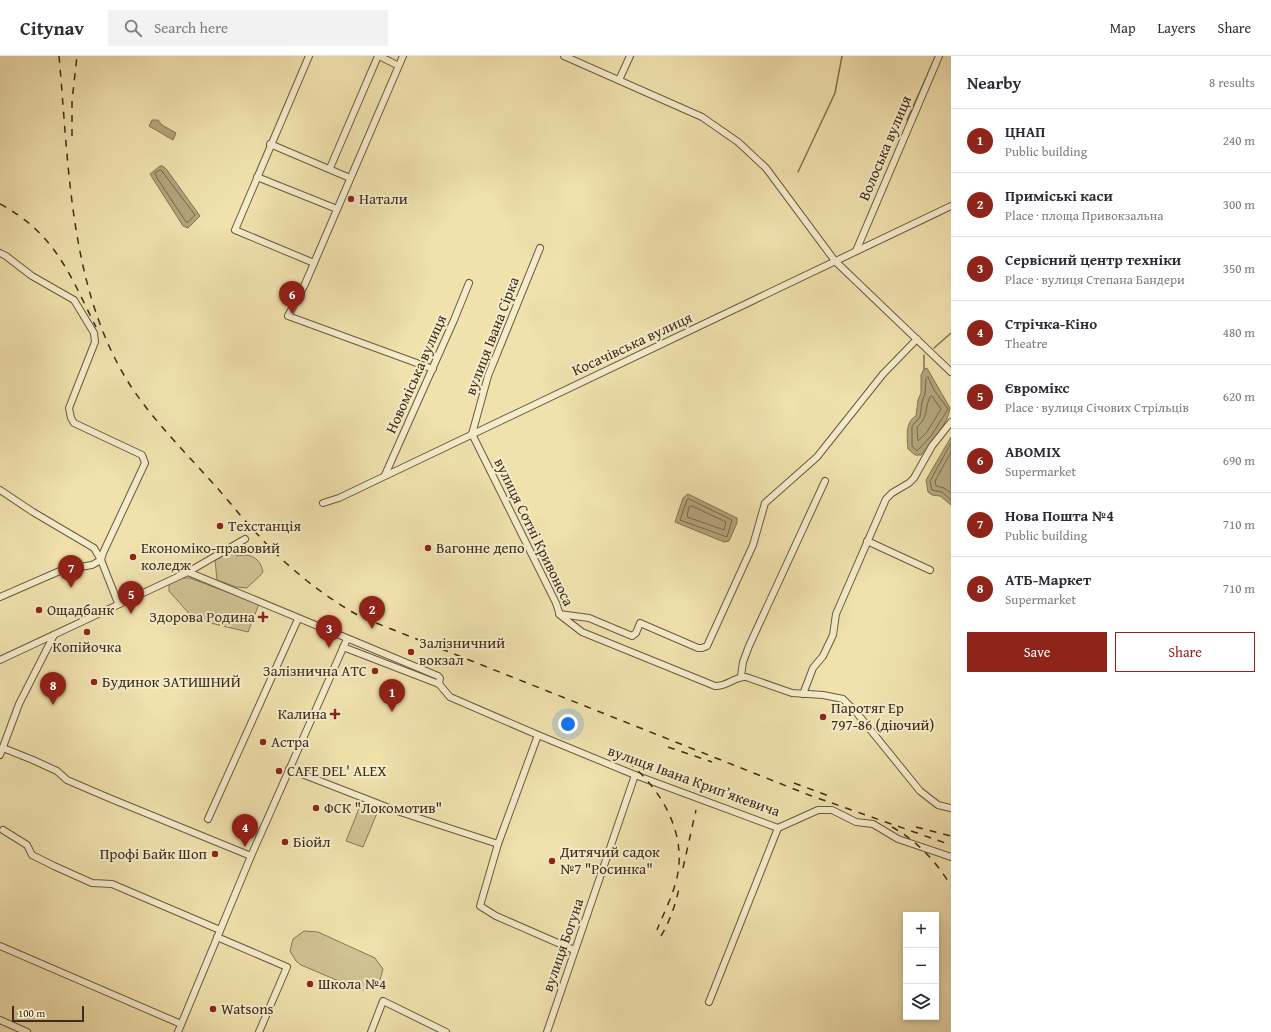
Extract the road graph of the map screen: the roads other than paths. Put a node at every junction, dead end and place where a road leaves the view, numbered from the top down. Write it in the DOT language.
graph roads {
  1 [pos="308,56"];
  2 [pos="378,56"];
  3 [pos="402,56"];
  4 [pos="564,56"];
  5 [pos="630,56"];
  6 [pos="939,56"];
  7 [pos="395,64"];
  8 [pos="619,80"];
  9 [pos="270,144"];
  10 [pos="330,168"];
  11 [pos="257,177"];
  12 [pos="350,178"];
  13 [pos="951,206"];
  14 [pos="337,209"];
  15 [pos="540,248"];
  16 [pos="856,251"];
  17 [pos="0,253"];
  18 [pos="835,261"];
  19 [pos="314,264"];
  20 [pos="469,284"];
  21 [pos="917,339"];
  22 [pos="432,369"];
  23 [pos="951,372"];
  24 [pos="951,422"];
  25 [pos="472,434"];
  26 [pos="386,475"];
  27 [pos="825,480"];
  28 [pos="0,490"];
  29 [pos="323,503"];
  30 [pos="245,539"];
  31 [pos="868,541"];
  32 [pos="102,560"];
  33 [pos="930,570"];
  34 [pos="188,572"];
  35 [pos="0,597"];
  36 [pos="118,603"];
  37 [pos="559,614"];
  38 [pos="298,619"];
  39 [pos="54,634"];
  40 [pos="347,639"];
  41 [pos="34,644"];
  42 [pos="344,647"];
  43 [pos="44,653"];
  44 [pos="0,660"];
  45 [pos="741,676"];
  46 [pos="439,684"];
  47 [pos="804,694"];
  48 [pos="538,735"];
  49 [pos="3,748"];
  50 [pos="0,755"];
  51 [pos="289,769"];
  52 [pos="635,775"];
  53 [pos="951,808"];
  54 [pos="208,819"];
  55 [pos="778,828"];
  56 [pos="3,830"];
  57 [pos="498,844"];
  58 [pos="251,856"];
  59 [pos="951,857"];
  60 [pos="220,930"];
  61 [pos="217,937"];
  62 [pos="0,946"];
  63 [pos="574,950"];
  64 [pos="709,1002"];
  65 [pos="0,1020"];
  66 [pos="181,1024"];
  67 [pos="27,1032"];
  68 [pos="178,1032"];
  69 [pos="258,1032"];
  70 [pos="371,1032"];
  71 [pos="446,1032"];
  72 [pos="546,1032"];
  1 -- 9 [label="street"];
  2 -- 7 [label="street"];
  2 -- 10 [label="street"];
  3 -- 12 [label="street"];
  4 -- 8 [label="street"];
  5 -- 8 [label="street"];
  6 -- 16 [label="street, Волоська вулиця"];
  8 -- 18 [label="street"];
  9 -- 10 [label="street"];
  9 -- 11 [label="street"];
  10 -- 12 [label="street"];
  11 -- 14 [label="street"];
  11 -- 19 [label="street"];
  12 -- 14 [label="street"];
  13 -- 16 [label="street, Косачівська вулиця"];
  14 -- 19 [label="street"];
  15 -- 25 [label="street, вулиця Івана Сірка"];
  16 -- 18 [label="street, Косачівська вулиця"];
  17 -- 32 [label="street"];
  18 -- 21 [label="street"];
  18 -- 25 [label="street, Косачівська вулиця"];
  19 -- 22 [label="street"];
  20 -- 22 [label="street, Новоміська вулиця"];
  21 -- 23 [label="street"];
  21 -- 37 [label="street"];
  22 -- 26 [label="street, Новоміська вулиця"];
  24 -- 31 [label="street"];
  25 -- 26 [label="street, Косачівська вулиця"];
  25 -- 37 [label="street, вулиця Сотні Кривоноса"];
  26 -- 29 [label="street, Косачівська вулиця"];
  27 -- 45 [label="street"];
  28 -- 32 [label="street"];
  30 -- 34 [label="street"];
  31 -- 33 [label="street"];
  31 -- 47 [label="street"];
  32 -- 35 [label="street"];
  32 -- 36 [label="street"];
  34 -- 36 [label="street"];
  34 -- 38 [label="street"];
  36 -- 39 [label="street"];
  37 -- 45 [label="street, вулиця Сотні Кривоноса"];
  38 -- 40 [label="street"];
  38 -- 54 [label="street"];
  39 -- 41 [label="street"];
  39 -- 43 [label="street"];
  40 -- 42 [label="street"];
  40 -- 46 [label="street"];
  41 -- 43 [label="street"];
  41 -- 44 [label="street"];
  42 -- 46 [label="street"];
  42 -- 51 [label="street"];
  43 -- 49 [label="street"];
  45 -- 47 [label="street"];
  46 -- 48 [label="street, вулиця Івана Крипʼякевича"];
  47 -- 53 [label="street"];
  48 -- 52 [label="street, вулиця Івана Крипʼякевича"];
  48 -- 57 [label="street"];
  49 -- 50 [label="street"];
  49 -- 58 [label="street"];
  51 -- 57 [label="street"];
  51 -- 58 [label="street"];
  52 -- 55 [label="street, вулиця Івана Крипʼякевича"];
  52 -- 63 [label="street, вулиця Богуна"];
  55 -- 59 [label="street, вулиця Івана Крипʼякевича"];
  55 -- 64 [label="street"];
  56 -- 60 [label="street"];
  57 -- 63 [label="street"];
  58 -- 60 [label="street"];
  60 -- 61 [label="street"];
  61 -- 66 [label="street"];
  61 -- 69 [label="street"];
  62 -- 66 [label="street"];
  63 -- 72 [label="street, вулиця Богуна"];
  65 -- 67 [label="street"];
  66 -- 68 [label="street"];
  70 -- 71 [label="street"];
}
